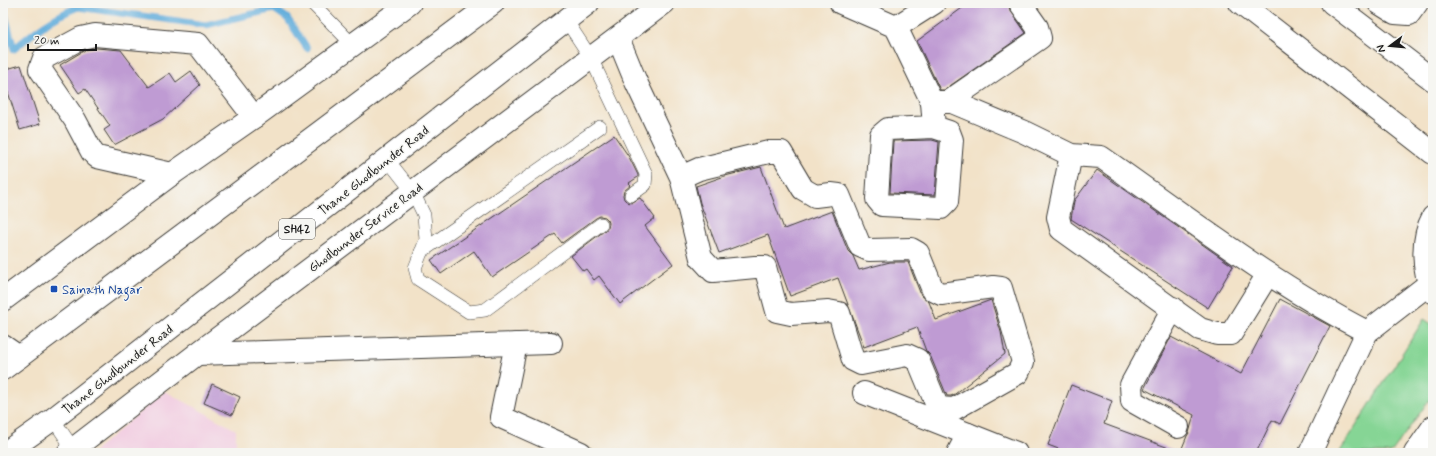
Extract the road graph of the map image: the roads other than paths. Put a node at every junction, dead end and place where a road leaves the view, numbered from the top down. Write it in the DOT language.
graph roads {
  1 [pos="312,3"];
  2 [pos="410,3"];
  3 [pos="493,3"];
  4 [pos="588,3"];
  5 [pos="664,3"];
  6 [pos="841,3"];
  7 [pos="934,3"];
  8 [pos="1020,3"];
  9 [pos="1240,3"];
  10 [pos="1332,3"];
  11 [pos="1379,3"];
  12 [pos="1417,3"];
  13 [pos="566,20"];
  14 [pos="896,27"];
  15 [pos="618,38"];
  16 [pos="352,45"];
  17 [pos="591,58"];
  18 [pos="1433,80"];
  19 [pos="941,101"];
  20 [pos="254,117"];
  21 [pos="600,127"];
  22 [pos="934,127"];
  23 [pos="1433,153"];
  24 [pos="1071,154"];
  25 [pos="387,159"];
  26 [pos="172,174"];
  27 [pos="681,177"];
  28 [pos="413,192"];
  29 [pos="632,195"];
  30 [pos="1433,217"];
  31 [pos="601,224"];
  32 [pos="421,252"];
  33 [pos="1268,274"];
  34 [pos="1431,288"];
  35 [pos="3,300"];
  36 [pos="1172,308"];
  37 [pos="1367,332"];
  38 [pos="551,343"];
  39 [pos="516,344"];
  40 [pos="197,354"];
  41 [pos="8,357"];
  42 [pos="864,393"];
  43 [pos="53,419"];
  44 [pos="1178,427"];
  45 [pos="1433,427"];
  46 [pos="968,434"];
  47 [pos="72,452"];
  48 [pos="5,453"];
  49 [pos="581,453"];
  50 [pos="958,453"];
  51 [pos="1016,453"];
  52 [pos="1310,453"];
  53 [pos="1414,453"];
  1 -- 16 [label="lane"];
  2 -- 16 [label="street"];
  3 -- 41 [label="street"];
  4 -- 13 [label="street, Thane Ghodbunder Road / SH42"];
  5 -- 15 [label="street, Ghodbunder Service Road"];
  6 -- 14 [label="street"];
  7 -- 14 [label="street"];
  8 -- 19 [label="street"];
  9 -- 23 [label="street"];
  10 -- 18 [label="street"];
  11 -- 12 [label="street"];
  13 -- 17 [label="lane"];
  13 -- 25 [label="street, Thane Ghodbunder Road / SH42"];
  14 -- 19 [label="street"];
  15 -- 17 [label="street, Ghodbunder Service Road"];
  15 -- 27 [label="street"];
  16 -- 20 [label="street"];
  17 -- 28 [label="street, Ghodbunder Service Road"];
  17 -- 29 [label="lane"];
  19 -- 22 [label="street"];
  19 -- 24 [label="street"];
  20 -- 26 [label="street"];
  20 -- 26 [label="street"];
  21 -- 32 [label="lane"];
  22 -- 22 [label="street"];
  24 -- 33 [label="street"];
  24 -- 36 [label="street"];
  25 -- 28 [label="lane"];
  25 -- 43 [label="street, Thane Ghodbunder Road / SH42"];
  26 -- 35 [label="street"];
  27 -- 27 [label="street"];
  28 -- 32 [label="lane"];
  28 -- 40 [label="street, Ghodbunder Service Road"];
  30 -- 34 [label="street"];
  31 -- 32 [label="lane"];
  33 -- 36 [label="street"];
  33 -- 37 [label="street"];
  34 -- 37 [label="street"];
  36 -- 44 [label="street"];
  37 -- 52 [label="street"];
  38 -- 39 [label="street"];
  39 -- 40 [label="street"];
  39 -- 49 [label="street"];
  40 -- 47 [label="street, Ghodbunder Service Road"];
  42 -- 46 [label="street"];
  43 -- 47 [label="lane"];
  43 -- 48 [label="street, Thane Ghodbunder Road / SH42"];
  45 -- 53 [label="street"];
  46 -- 50 [label="street"];
  46 -- 51 [label="street"];
}
